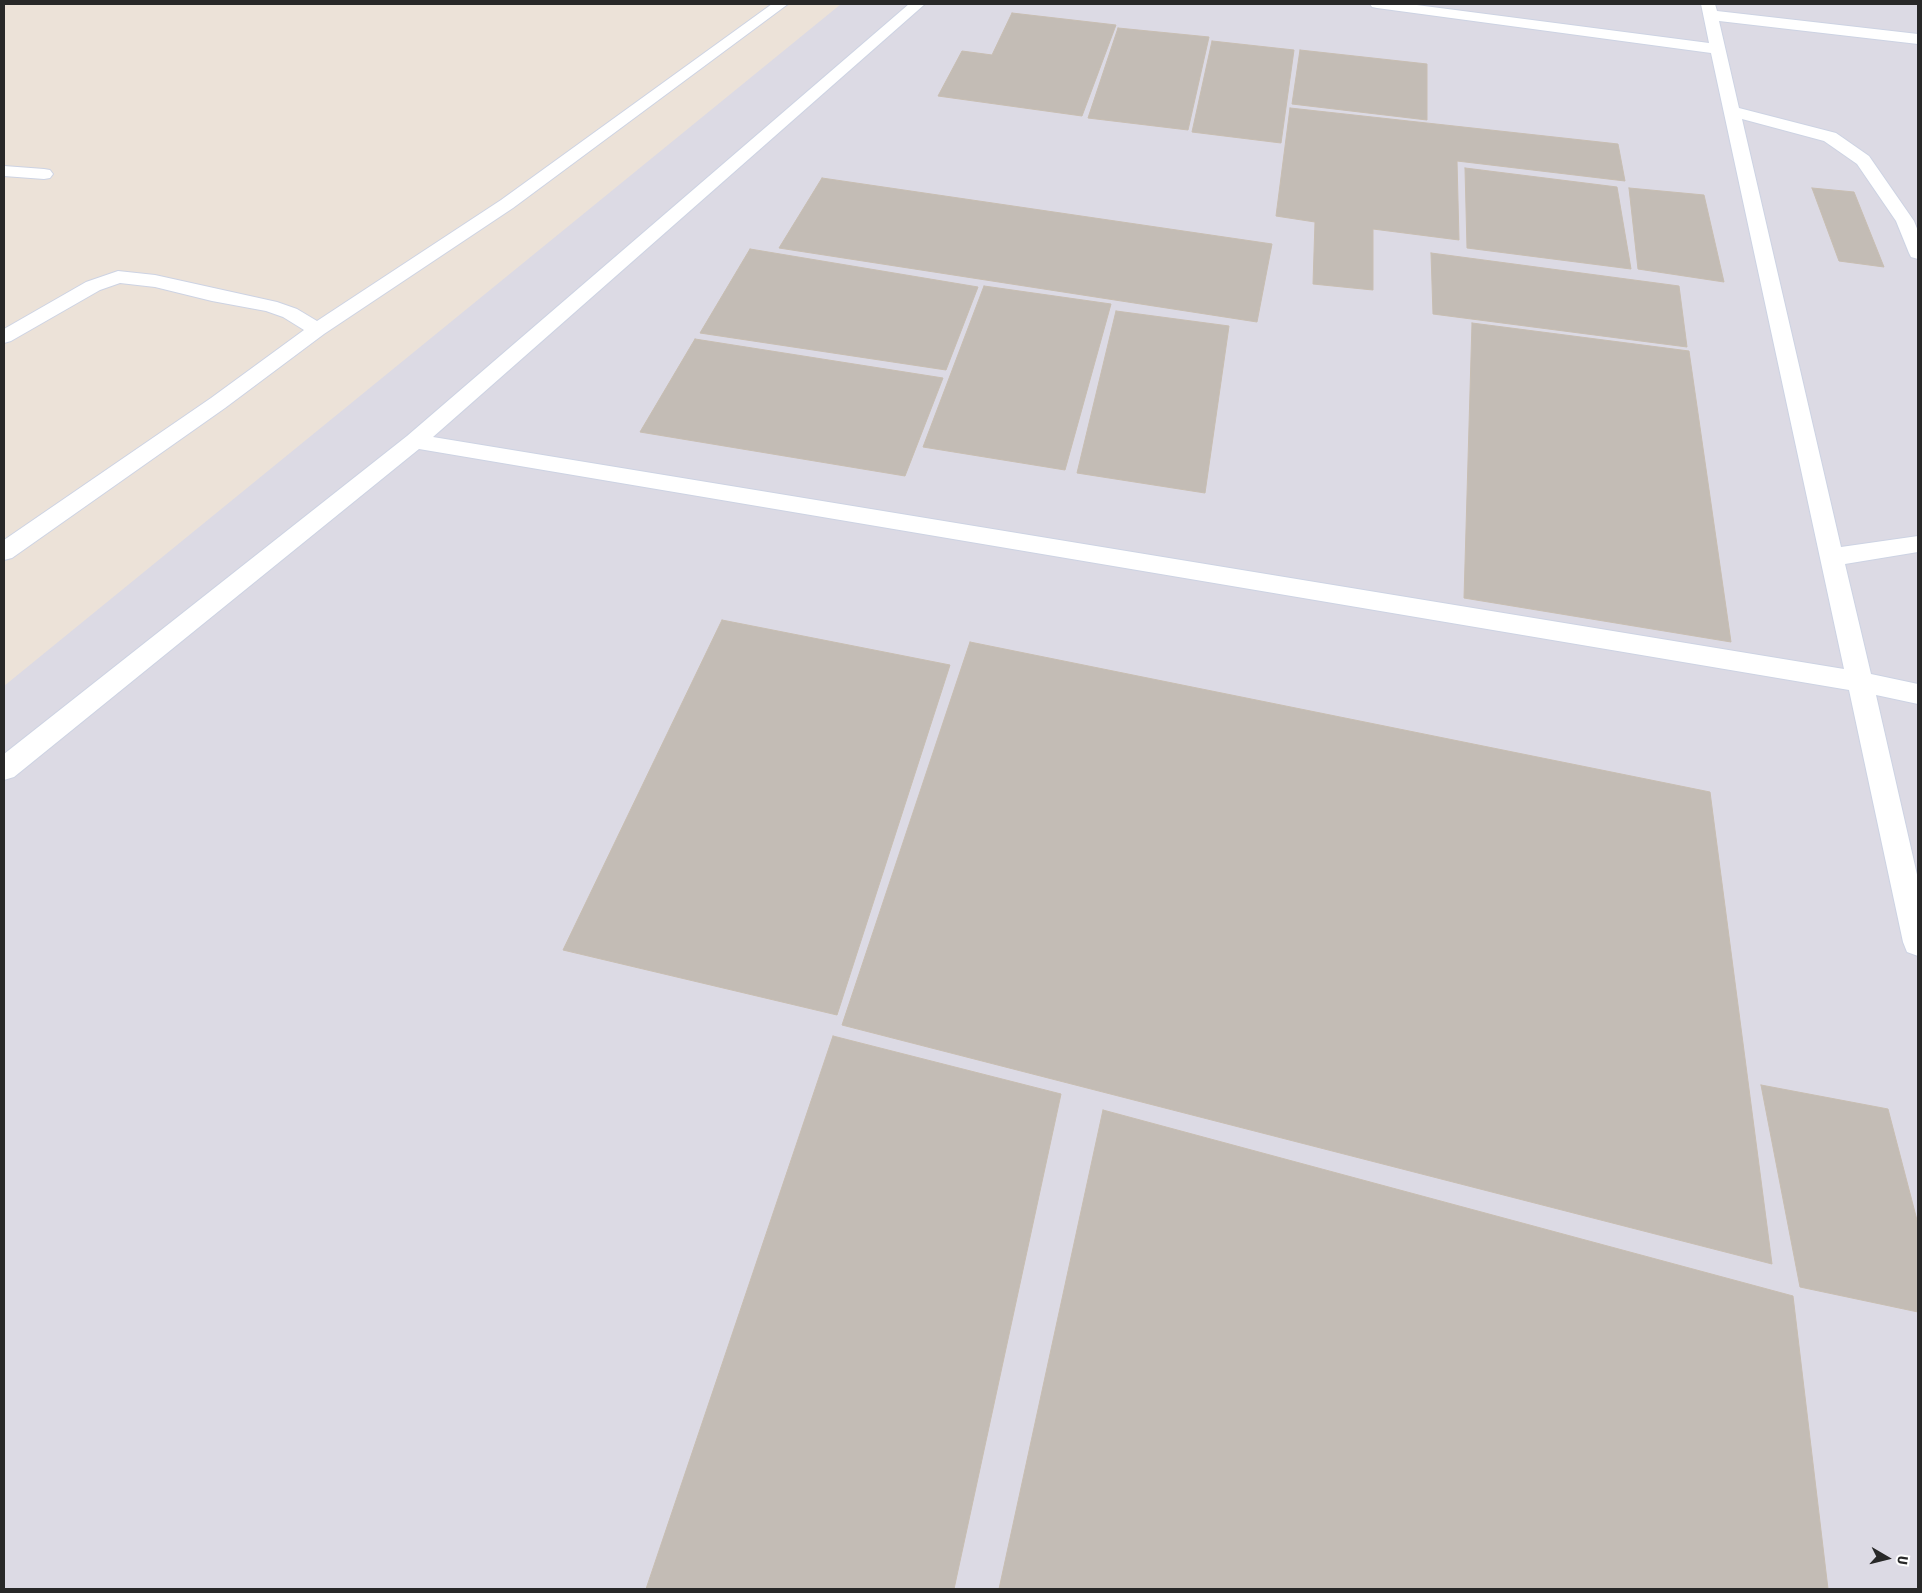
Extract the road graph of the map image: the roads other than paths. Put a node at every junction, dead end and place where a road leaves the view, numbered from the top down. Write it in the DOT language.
graph roads {
  1 [pos="781,4"];
  2 [pos="918,4"];
  3 [pos="1378,4"];
  4 [pos="1709,10"];
  5 [pos="1918,39"];
  6 [pos="1718,48"];
  7 [pos="1732,111"];
  8 [pos="4,171"];
  9 [pos="44,174"];
  10 [pos="1918,252"];
  11 [pos="316,330"];
  12 [pos="4,337"];
  13 [pos="415,441"];
  14 [pos="1918,544"];
  15 [pos="4,552"];
  16 [pos="1832,557"];
  17 [pos="1861,682"];
  18 [pos="1918,694"];
  19 [pos="4,769"];
  20 [pos="1918,942"];
  1 -- 11 [label="street"];
  2 -- 13 [label="street"];
  3 -- 6 [label="street"];
  4 -- 5 [label="street"];
  4 -- 6 [label="street"];
  6 -- 7 [label="street"];
  7 -- 10 [label="street"];
  7 -- 16 [label="street"];
  8 -- 9 [label="street"];
  11 -- 12 [label="street"];
  11 -- 15 [label="street"];
  13 -- 17 [label="street"];
  13 -- 19 [label="street"];
  14 -- 16 [label="street"];
  16 -- 17 [label="street"];
  17 -- 18 [label="street"];
  17 -- 20 [label="street"];
}
